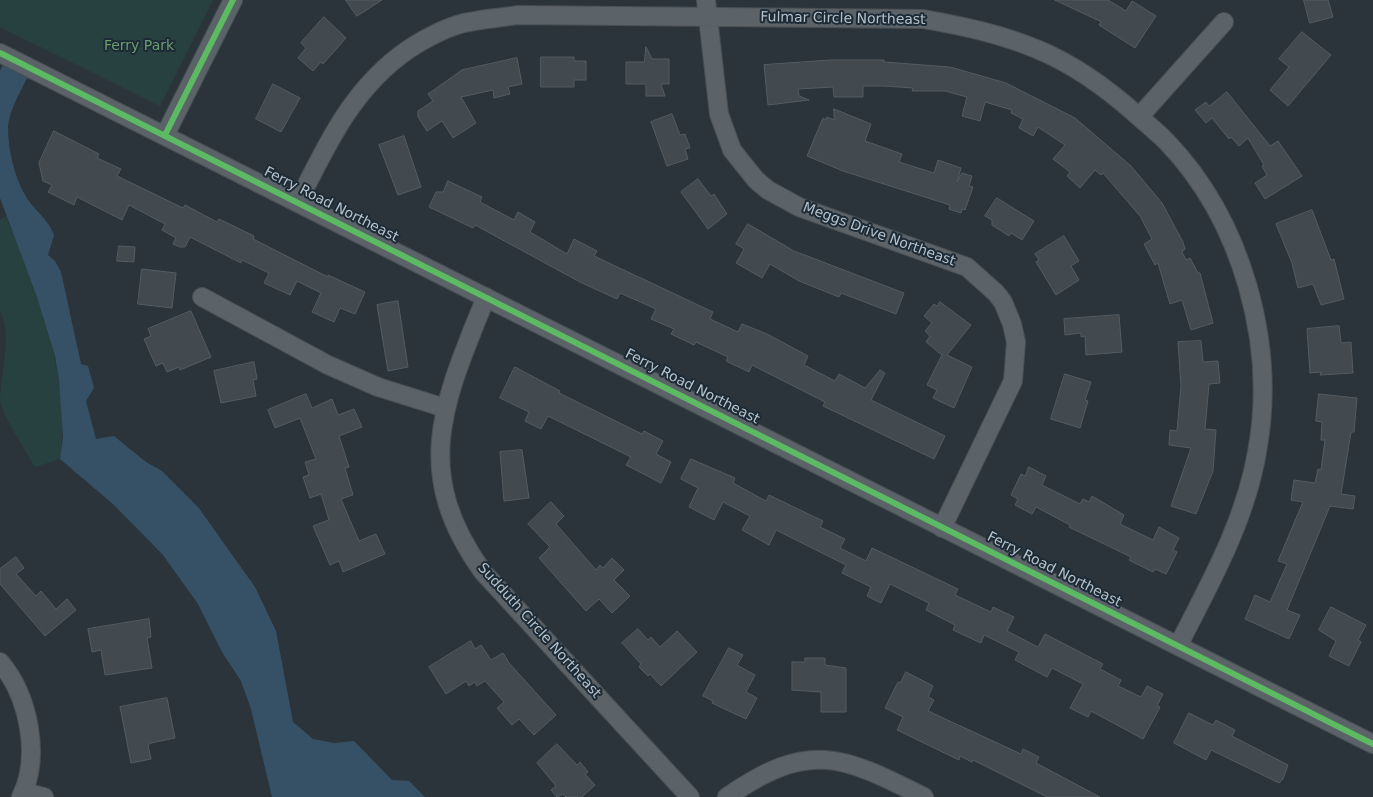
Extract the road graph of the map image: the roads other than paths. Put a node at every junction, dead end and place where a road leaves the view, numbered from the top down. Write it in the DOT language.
graph roads {
  1 [pos="233,0"];
  2 [pos="707,8"];
  3 [pos="1224,22"];
  4 [pos="0,52"];
  5 [pos="1139,117"];
  6 [pos="165,135"];
  7 [pos="298,202"];
  8 [pos="202,297"];
  9 [pos="486,297"];
  10 [pos="445,408"];
  11 [pos="942,528"];
  12 [pos="1178,646"];
  13 [pos="0,662"];
  14 [pos="1373,744"];
  15 [pos="22,795"];
  16 [pos="44,797"];
  17 [pos="690,797"];
  18 [pos="727,797"];
  19 [pos="924,797"];
  1 -- 6 [label="street"];
  2 -- 5 [label="street, Fulmar Circle Northeast"];
  2 -- 7 [label="street, Fulmar Circle Northeast"];
  2 -- 11 [label="street, Meggs Drive Northeast"];
  3 -- 5 [label="street"];
  4 -- 6 [label="street, Ferry Road Northeast"];
  5 -- 12 [label="street, Fulmar Circle Northeast"];
  6 -- 7 [label="street, Ferry Road Northeast"];
  7 -- 9 [label="street, Ferry Road Northeast"];
  8 -- 10 [label="street"];
  9 -- 10 [label="street, Sudduth Circle Northeast"];
  9 -- 11 [label="street, Ferry Road Northeast"];
  10 -- 17 [label="street, Sudduth Circle Northeast"];
  11 -- 12 [label="street, Ferry Road Northeast"];
  12 -- 14 [label="street, Ferry Road Northeast"];
  13 -- 15 [label="street"];
  15 -- 16 [label="street"];
  18 -- 19 [label="street"];
}
